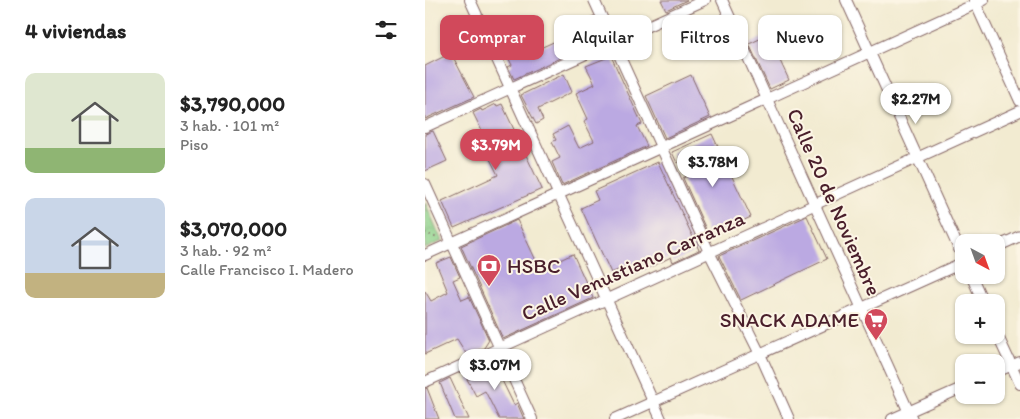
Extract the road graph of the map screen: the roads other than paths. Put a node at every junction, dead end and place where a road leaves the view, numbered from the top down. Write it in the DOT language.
graph roads {
  1 [pos="470,0"];
  2 [pos="594,0"];
  3 [pos="705,0"];
  4 [pos="722,0"];
  5 [pos="846,0"];
  6 [pos="978,1"];
  7 [pos="601,15"];
  8 [pos="652,24"];
  9 [pos="869,52"];
  10 [pos="573,60"];
  11 [pos="621,60"];
  12 [pos="510,88"];
  13 [pos="767,99"];
  14 [pos="1020,101"];
  15 [pos="1020,111"];
  16 [pos="425,127"];
  17 [pos="661,147"];
  18 [pos="917,158"];
  19 [pos="425,184"];
  20 [pos="559,194"];
  21 [pos="815,204"];
  22 [pos="1020,236"];
  23 [pos="955,241"];
  24 [pos="451,242"];
  25 [pos="1005,243"];
  26 [pos="709,252"];
  27 [pos="425,254"];
  28 [pos="955,265"];
  29 [pos="607,299"];
  30 [pos="861,308"];
  31 [pos="1004,344"];
  32 [pos="499,348"];
  33 [pos="760,354"];
  34 [pos="1016,364"];
  35 [pos="425,382"];
  36 [pos="1020,384"];
  37 [pos="955,392"];
  38 [pos="653,402"];
  39 [pos="911,415"];
  40 [pos="532,419"];
  41 [pos="615,419"];
  42 [pos="661,419"];
  43 [pos="789,419"];
  44 [pos="892,419"];
  1 -- 12 [label="street"];
  2 -- 7 [label="street"];
  3 -- 8 [label="street"];
  4 -- 13 [label="street, Calle 20 de Noviembre"];
  5 -- 9 [label="street"];
  6 -- 9 [label="street"];
  6 -- 14 [label="street"];
  9 -- 13 [label="street"];
  9 -- 18 [label="street"];
  10 -- 12 [label="street"];
  11 -- 17 [label="street"];
  12 -- 16 [label="street"];
  12 -- 20 [label="street"];
  13 -- 17 [label="street"];
  13 -- 21 [label="street, Calle 20 de Noviembre"];
  15 -- 18 [label="street, Calle Venustiano Carranza"];
  17 -- 20 [label="street"];
  17 -- 26 [label="street"];
  18 -- 21 [label="street, Calle Venustiano Carranza"];
  18 -- 23 [label="street"];
  19 -- 24 [label="street"];
  20 -- 24 [label="street"];
  20 -- 29 [label="street"];
  21 -- 26 [label="street, Calle Venustiano Carranza"];
  21 -- 30 [label="street, Calle 20 de Noviembre"];
  22 -- 25 [label="street"];
  24 -- 27 [label="street"];
  24 -- 32 [label="street"];
  26 -- 29 [label="street, Calle Venustiano Carranza"];
  26 -- 33 [label="street"];
  28 -- 30 [label="street"];
  29 -- 32 [label="street, Calle Venustiano Carranza"];
  29 -- 38 [label="street"];
  30 -- 33 [label="street"];
  30 -- 39 [label="street, Calle 20 de Noviembre"];
  31 -- 34 [label="street"];
  32 -- 35 [label="street, Calle Venustiano Carranza"];
  32 -- 40 [label="street"];
  33 -- 38 [label="street"];
  33 -- 43 [label="street"];
  34 -- 36 [label="street"];
  37 -- 39 [label="street"];
  38 -- 41 [label="street"];
  38 -- 42 [label="street"];
  39 -- 44 [label="street"];
}
